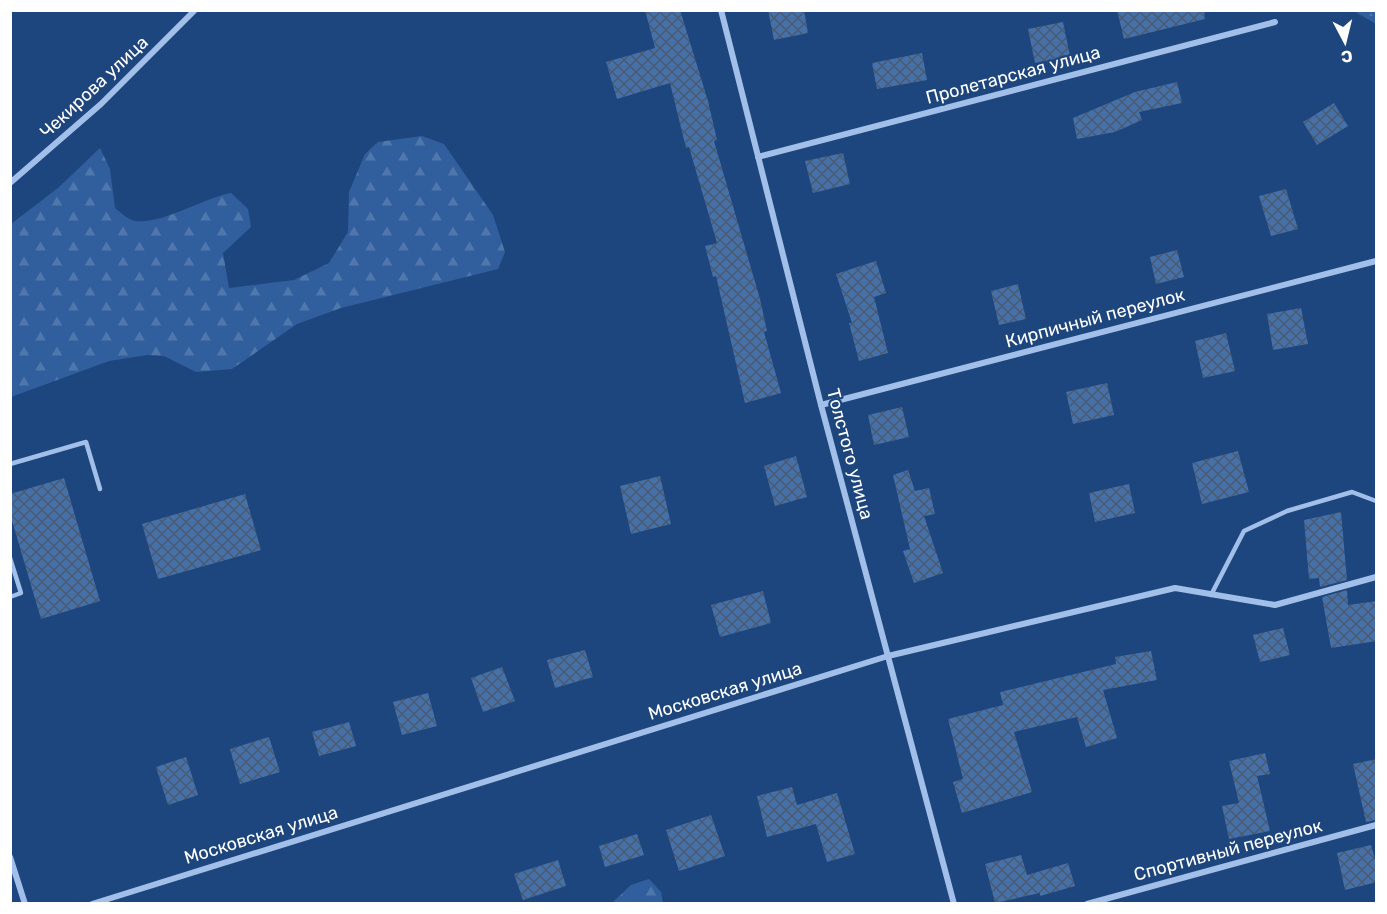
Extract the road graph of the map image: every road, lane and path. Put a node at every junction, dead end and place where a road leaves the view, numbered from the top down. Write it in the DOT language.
graph roads {
  1 [pos="195,10"];
  2 [pos="721,10"];
  3 [pos="1275,22"];
  4 [pos="758,157"];
  5 [pos="10,183"];
  6 [pos="1377,261"];
  7 [pos="821,405"];
  8 [pos="10,464"];
  9 [pos="100,489"];
  10 [pos="1377,501"];
  11 [pos="10,558"];
  12 [pos="1377,577"];
  13 [pos="1211,595"];
  14 [pos="10,597"];
  15 [pos="888,657"];
  16 [pos="1377,825"];
  17 [pos="10,857"];
  18 [pos="25,903"];
  19 [pos="92,903"];
  20 [pos="954,903"];
  21 [pos="1087,903"];
  1 -- 5 [label="street, Чекирова улица"];
  2 -- 4 [label="street, Толстого улица"];
  3 -- 4 [label="street, Пролетарская улица"];
  4 -- 7 [label="street, Толстого улица"];
  6 -- 7 [label="street, Кирпичный переулок"];
  7 -- 15 [label="street, Толстого улица"];
  8 -- 9 [label="lane"];
  10 -- 13 [label="lane"];
  11 -- 14 [label="lane"];
  12 -- 13 [label="street, Московская улица"];
  13 -- 15 [label="street, Московская улица"];
  15 -- 19 [label="street, Московская улица"];
  15 -- 20 [label="street, Толстого улица"];
  16 -- 21 [label="street, Спортивный переулок"];
  17 -- 18 [label="street"];
}
